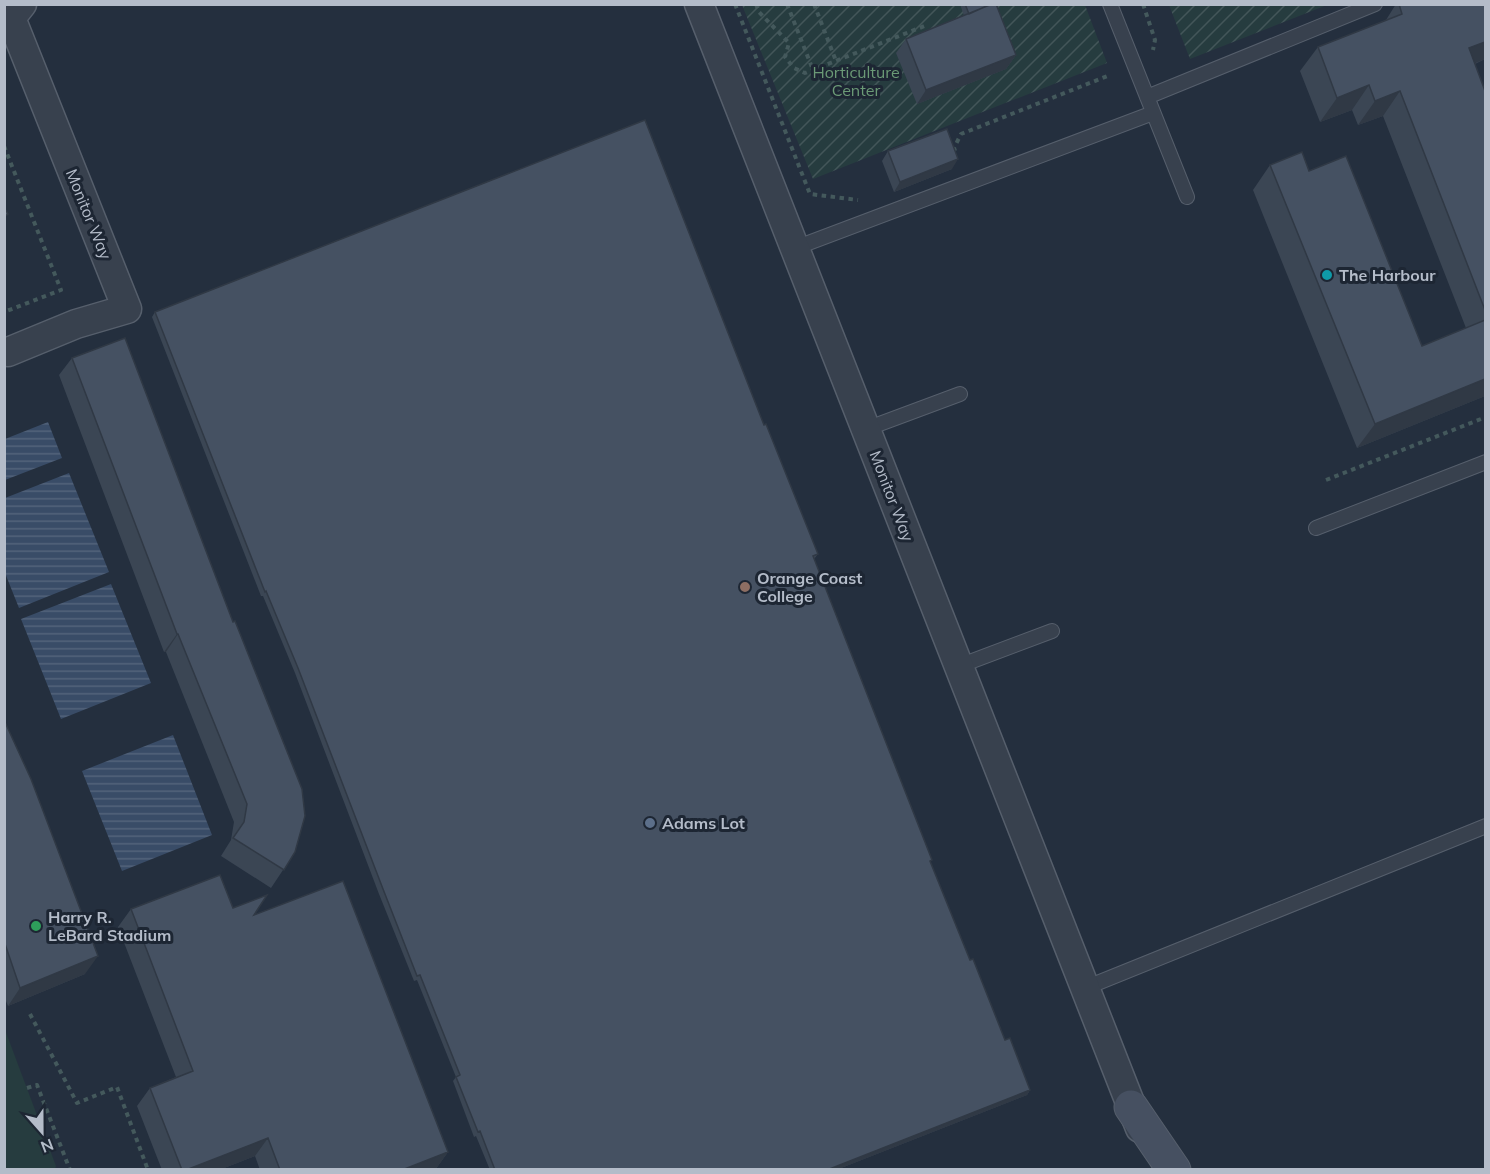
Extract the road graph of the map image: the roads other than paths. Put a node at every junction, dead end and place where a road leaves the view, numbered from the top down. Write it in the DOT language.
graph roads {
  1 [pos="21,4"];
  2 [pos="699,4"];
  3 [pos="1110,4"];
  4 [pos="1375,4"];
  5 [pos="1147,97"];
  6 [pos="1153,113"];
  7 [pos="1187,197"];
  8 [pos="795,248"];
  9 [pos="8,352"];
  10 [pos="960,394"];
  11 [pos="866,429"];
  12 [pos="1485,462"];
  13 [pos="1316,528"];
  14 [pos="1052,631"];
  15 [pos="959,666"];
  16 [pos="1485,826"];
  17 [pos="1085,988"];
  18 [pos="1131,1107"];
  19 [pos="1159,1170"];
  20 [pos="1174,1170"];
  1 -- 9 [label="street, Monitor Way"];
  2 -- 8 [label="street, Monitor Way"];
  3 -- 5 [label="lane"];
  4 -- 5 [label="lane"];
  5 -- 6 [label="lane"];
  6 -- 7 [label="lane"];
  6 -- 8 [label="lane"];
  8 -- 11 [label="street, Monitor Way"];
  10 -- 11 [label="lane"];
  11 -- 15 [label="street, Monitor Way"];
  12 -- 13 [label="lane"];
  14 -- 15 [label="lane"];
  15 -- 17 [label="street, Monitor Way"];
  16 -- 17 [label="lane"];
  17 -- 18 [label="street, Monitor Way"];
  18 -- 19 [label="street, Monitor Way"];
  18 -- 20 [label="main road"];
}
